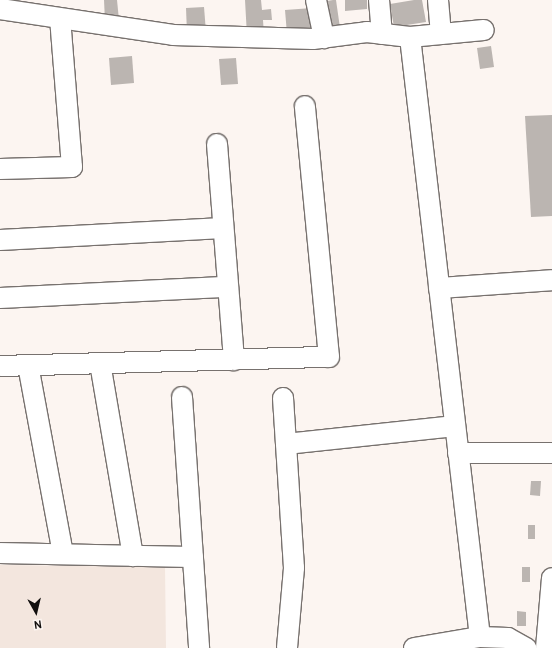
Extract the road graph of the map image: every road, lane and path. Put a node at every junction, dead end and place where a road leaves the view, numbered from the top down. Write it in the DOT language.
graph roads {
  1 [pos="18,0"];
  2 [pos="316,0"];
  3 [pos="379,0"];
  4 [pos="438,0"];
  5 [pos="0,8"];
  6 [pos="60,18"];
  7 [pos="484,30"];
  8 [pos="382,34"];
  9 [pos="441,34"];
  10 [pos="410,37"];
  11 [pos="324,38"];
  12 [pos="306,106"];
  13 [pos="216,144"];
  14 [pos="0,169"];
  15 [pos="223,228"];
  16 [pos="0,240"];
  17 [pos="552,280"];
  18 [pos="228,287"];
  19 [pos="439,288"];
  20 [pos="0,298"];
  21 [pos="234,360"];
  22 [pos="100,363"];
  23 [pos="28,365"];
  24 [pos="0,366"];
  25 [pos="182,397"];
  26 [pos="283,398"];
  27 [pos="455,426"];
  28 [pos="286,444"];
  29 [pos="458,453"];
  30 [pos="552,453"];
  31 [pos="0,553"];
  32 [pos="63,554"];
  33 [pos="134,556"];
  34 [pos="193,557"];
  35 [pos="552,578"];
  36 [pos="480,637"];
  37 [pos="199,648"];
  38 [pos="287,648"];
  39 [pos="414,648"];
  40 [pos="526,648"];
  41 [pos="546,648"];
  1 -- 5 [label="street"];
  2 -- 11 [label="street"];
  3 -- 8 [label="street"];
  4 -- 9 [label="street"];
  5 -- 6 [label="street"];
  6 -- 11 [label="street"];
  6 -- 14 [label="street"];
  7 -- 9 [label="street"];
  8 -- 10 [label="street"];
  8 -- 11 [label="street"];
  9 -- 10 [label="street"];
  10 -- 19 [label="street"];
  12 -- 21 [label="street"];
  13 -- 15 [label="street"];
  15 -- 16 [label="street"];
  15 -- 18 [label="street"];
  17 -- 19 [label="street"];
  18 -- 20 [label="street"];
  18 -- 21 [label="street"];
  19 -- 27 [label="street"];
  21 -- 22 [label="street"];
  22 -- 23 [label="street"];
  22 -- 33 [label="street"];
  23 -- 24 [label="street"];
  23 -- 32 [label="street"];
  25 -- 34 [label="street"];
  26 -- 28 [label="street"];
  27 -- 28 [label="street"];
  27 -- 29 [label="street"];
  28 -- 38 [label="street"];
  29 -- 30 [label="street"];
  29 -- 36 [label="street"];
  31 -- 32 [label="street"];
  32 -- 33 [label="street"];
  33 -- 34 [label="street"];
  34 -- 37 [label="street"];
  35 -- 41 [label="street"];
  36 -- 39 [label="street"];
  36 -- 40 [label="street"];
}
